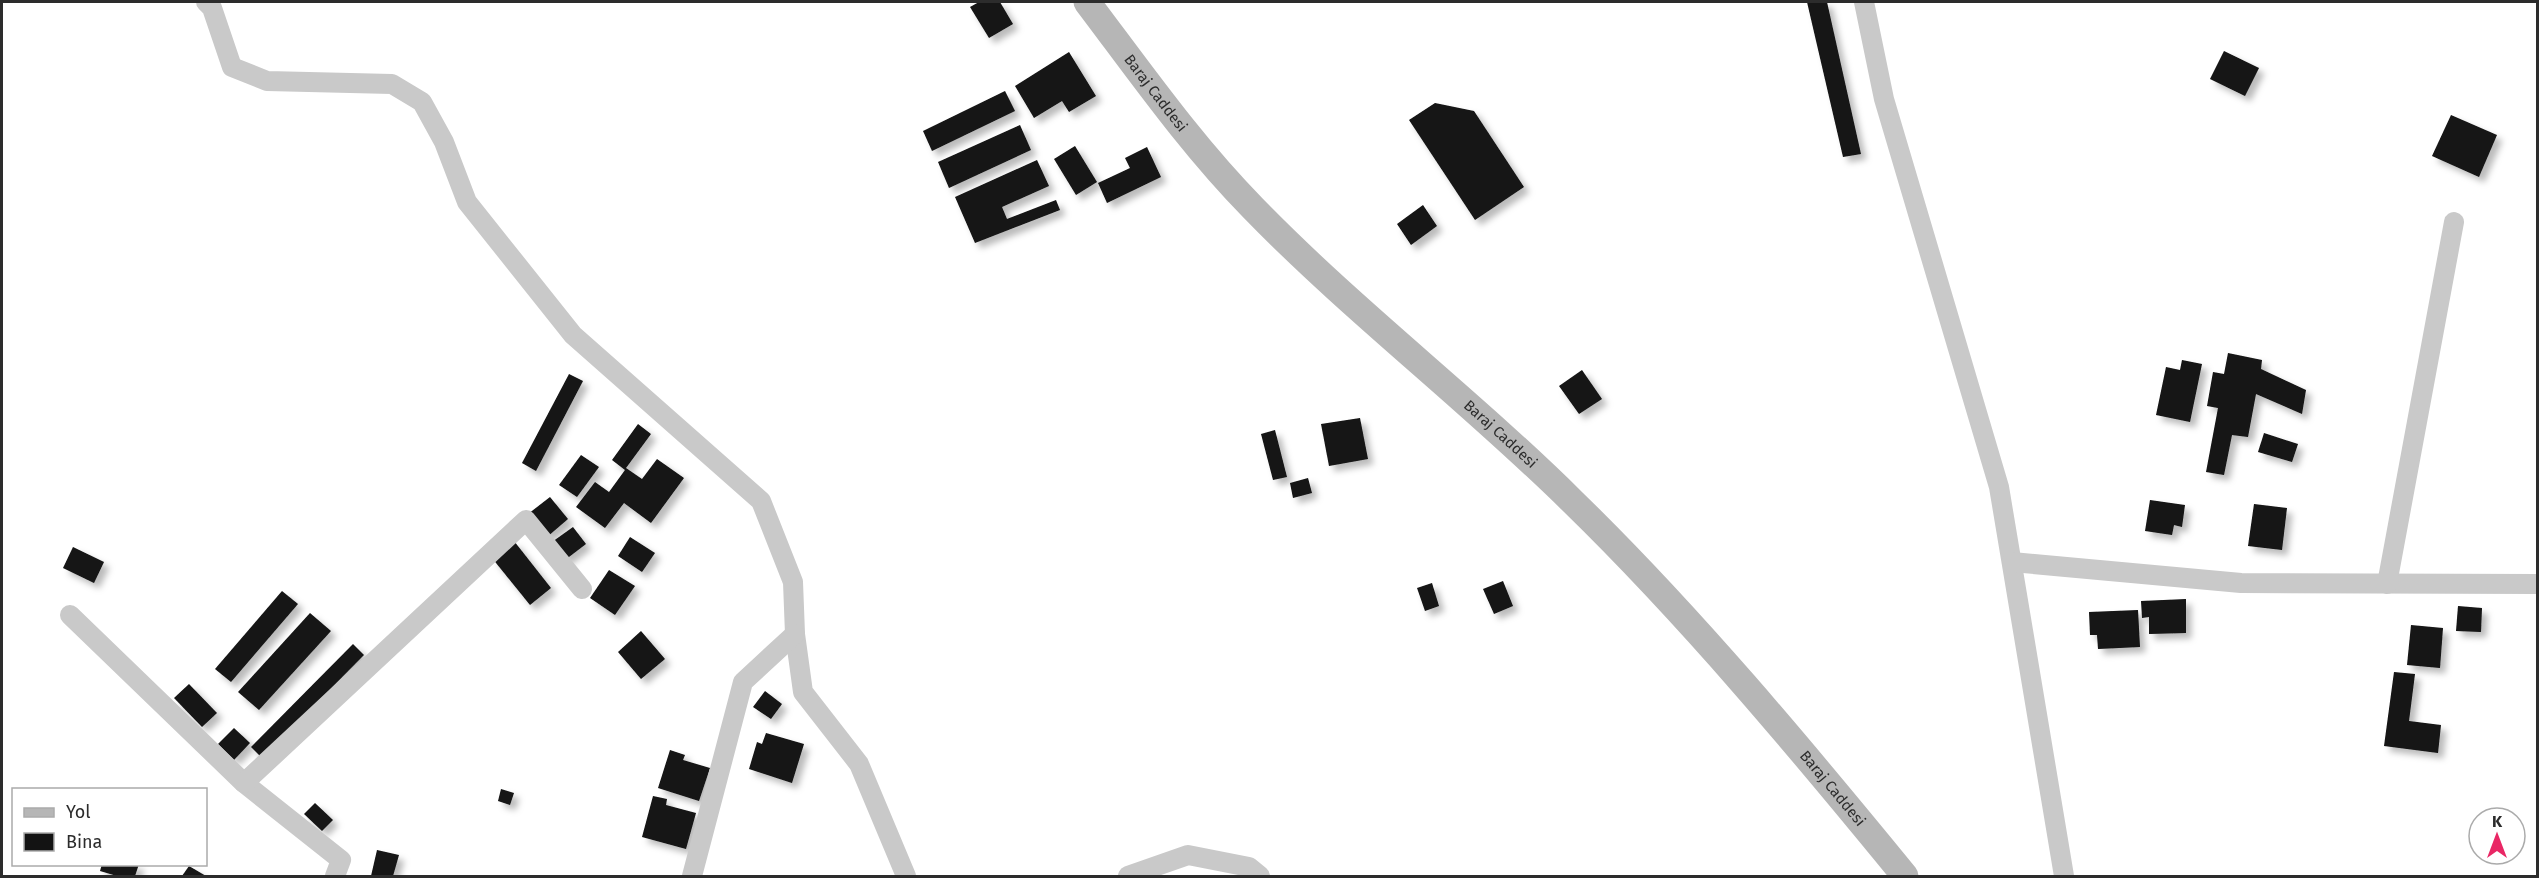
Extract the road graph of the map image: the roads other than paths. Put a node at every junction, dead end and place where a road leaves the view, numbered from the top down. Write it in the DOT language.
graph roads {
  1 [pos="206,2"];
  2 [pos="1087,2"];
  3 [pos="1864,2"];
  4 [pos="2454,222"];
  5 [pos="2012,562"];
  6 [pos="2387,584"];
  7 [pos="2538,584"];
  8 [pos="582,589"];
  9 [pos="70,615"];
  10 [pos="795,634"];
  11 [pos="244,783"];
  12 [pos="335,876"];
  13 [pos="692,876"];
  14 [pos="906,876"];
  15 [pos="1128,876"];
  16 [pos="1260,876"];
  17 [pos="1905,876"];
  18 [pos="2064,876"];
  1 -- 10 [label="street"];
  2 -- 17 [label="main road, Baraj Caddesi"];
  3 -- 5 [label="street"];
  4 -- 6 [label="street"];
  5 -- 6 [label="street"];
  5 -- 18 [label="street"];
  6 -- 7 [label="street"];
  8 -- 11 [label="street"];
  9 -- 11 [label="street"];
  10 -- 13 [label="street"];
  10 -- 14 [label="street"];
  11 -- 12 [label="street"];
  15 -- 16 [label="street"];
}
